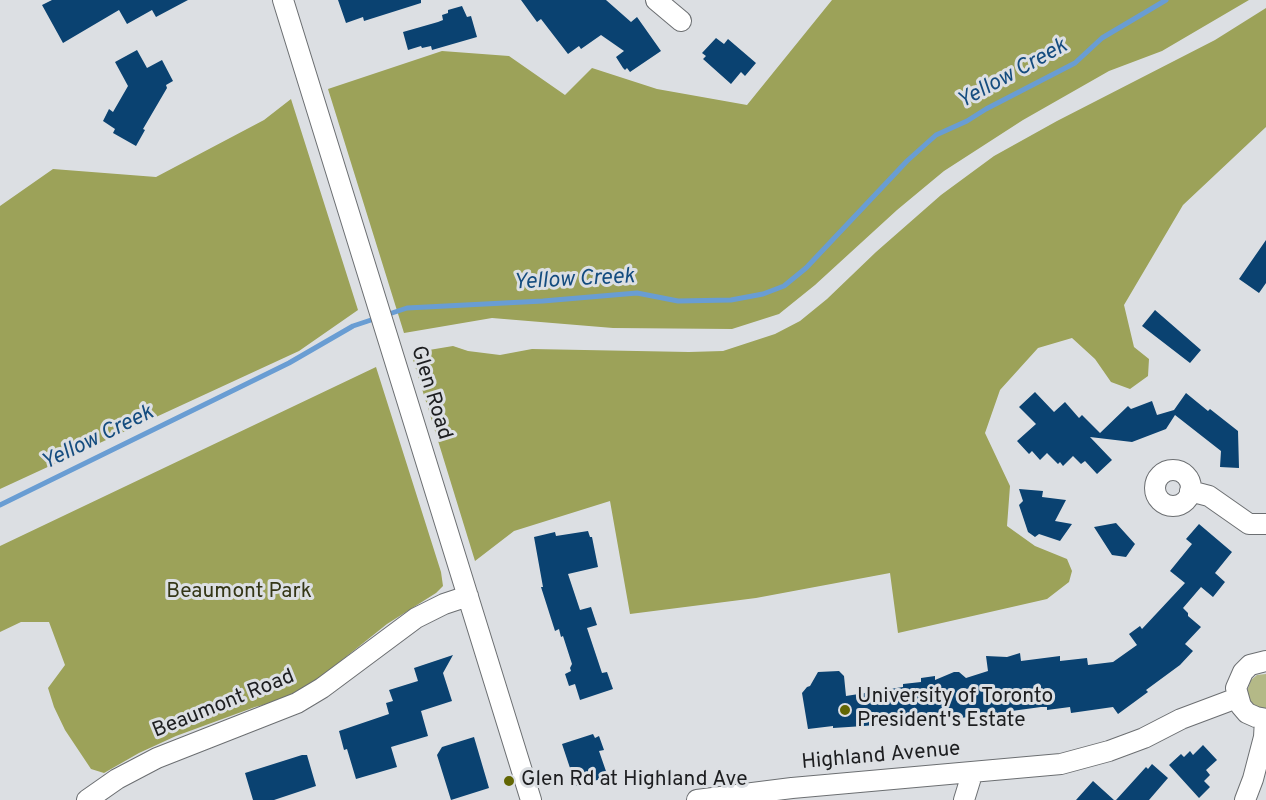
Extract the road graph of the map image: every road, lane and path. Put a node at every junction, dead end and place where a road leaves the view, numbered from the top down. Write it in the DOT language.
graph roads {
  1 [pos="283,0"];
  2 [pos="656,0"];
  3 [pos="681,21"];
  4 [pos="1190,491"];
  5 [pos="1266,524"];
  6 [pos="468,596"];
  7 [pos="1266,661"];
  8 [pos="1238,698"];
  9 [pos="1265,719"];
  10 [pos="972,774"];
  11 [pos="87,800"];
  12 [pos="531,800"];
  13 [pos="697,800"];
  14 [pos="964,800"];
  15 [pos="1245,800"];
  1 -- 6 [label="street, Glen Road"];
  2 -- 3 [label="street"];
  4 -- 5 [label="street"];
  6 -- 11 [label="street, Beaumont Road"];
  6 -- 12 [label="street, Glen Road"];
  7 -- 8 [label="street"];
  8 -- 9 [label="street"];
  8 -- 10 [label="street, Highland Avenue"];
  9 -- 15 [label="street"];
  10 -- 13 [label="street, Highland Avenue"];
  10 -- 14 [label="street"];
}
